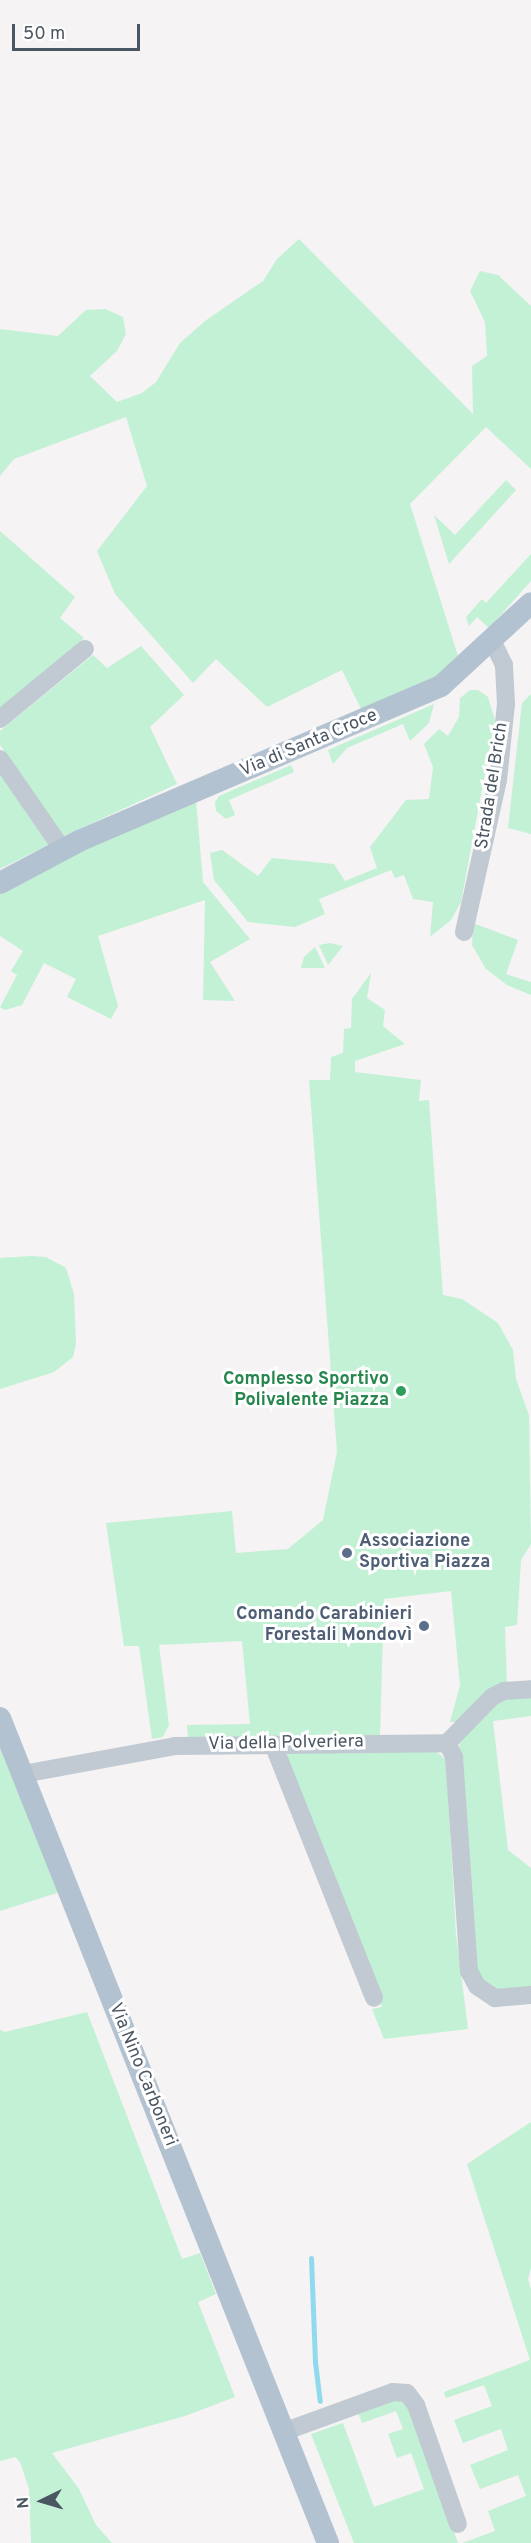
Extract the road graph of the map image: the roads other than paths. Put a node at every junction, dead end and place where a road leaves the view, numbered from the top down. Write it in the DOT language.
graph roads {
  1 [pos="531,603"];
  2 [pos="493,642"];
  3 [pos="85,650"];
  4 [pos="0,719"];
  5 [pos="0,759"];
  6 [pos="62,849"];
  7 [pos="0,882"];
  8 [pos="464,932"];
  9 [pos="531,1689"];
  10 [pos="0,1718"];
  11 [pos="447,1743"];
  12 [pos="273,1744"];
  13 [pos="23,1774"];
  14 [pos="531,1995"];
  15 [pos="374,1998"];
  16 [pos="284,2432"];
  17 [pos="458,2524"];
  18 [pos="328,2543"];
  1 -- 2 [label="main road, Via di Santa Croce"];
  2 -- 6 [label="main road, Via di Santa Croce"];
  2 -- 8 [label="street, Strada del Brich"];
  3 -- 4 [label="street"];
  5 -- 6 [label="street"];
  6 -- 7 [label="main road, Via di Santa Croce"];
  9 -- 11 [label="street"];
  10 -- 13 [label="main road, Via Nino Carboneri"];
  11 -- 12 [label="street, Via della Polveriera"];
  11 -- 14 [label="street"];
  12 -- 13 [label="street, Via della Polveriera"];
  12 -- 15 [label="street"];
  13 -- 16 [label="main road, Via Nino Carboneri"];
  16 -- 17 [label="street"];
  16 -- 18 [label="main road, Via Nino Carboneri"];
}
